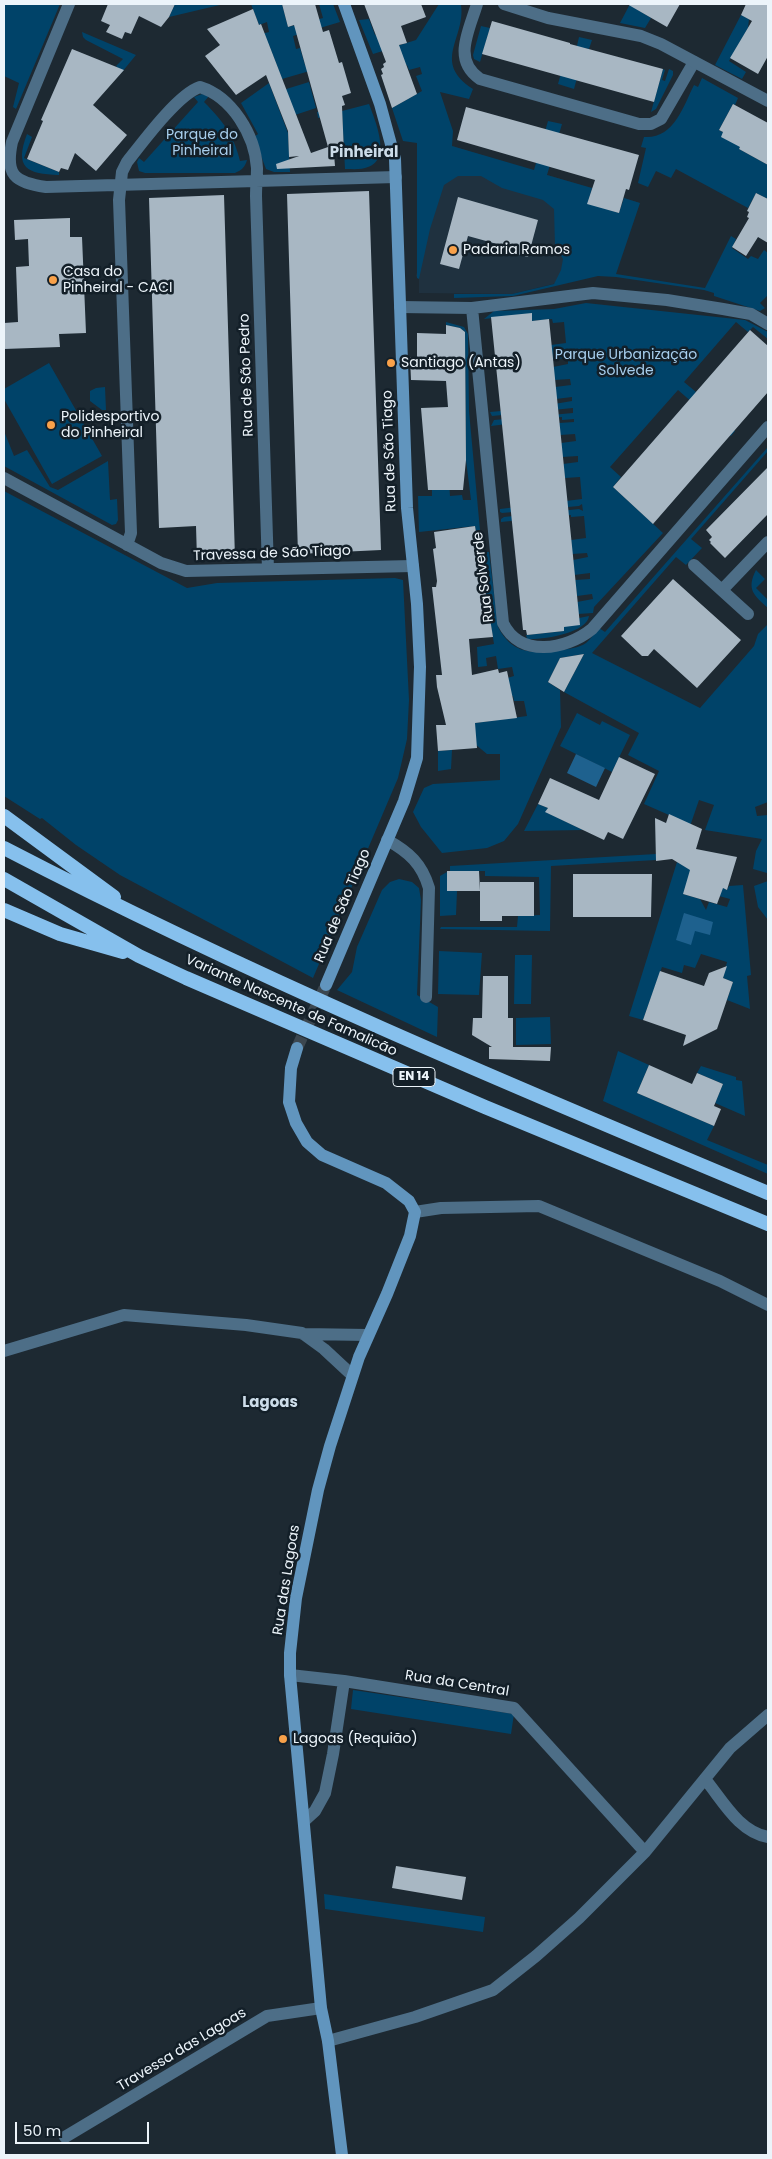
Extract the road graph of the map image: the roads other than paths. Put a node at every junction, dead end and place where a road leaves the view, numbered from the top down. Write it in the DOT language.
graph roads {
  1 [pos="69,4"];
  2 [pos="344,4"];
  3 [pos="477,4"];
  4 [pos="504,4"];
  5 [pos="694,62"];
  6 [pos="768,101"];
  7 [pos="396,176"];
  8 [pos="9,180"];
  9 [pos="257,180"];
  10 [pos="120,184"];
  11 [pos="400,307"];
  12 [pos="472,308"];
  13 [pos="768,324"];
  14 [pos="768,427"];
  15 [pos="4,478"];
  16 [pos="768,542"];
  17 [pos="127,545"];
  18 [pos="694,565"];
  19 [pos="413,566"];
  20 [pos="268,569"];
  21 [pos="722,590"];
  22 [pos="748,614"];
  23 [pos="4,816"];
  24 [pos="387,840"];
  25 [pos="4,848"];
  26 [pos="4,878"];
  27 [pos="4,910"];
  28 [pos="139,916"];
  29 [pos="139,956"];
  30 [pos="326,985"];
  31 [pos="426,997"];
  32 [pos="297,1048"];
  33 [pos="768,1193"];
  34 [pos="412,1207"];
  35 [pos="768,1224"];
  36 [pos="768,1306"];
  37 [pos="302,1334"];
  38 [pos="368,1335"];
  39 [pos="4,1351"];
  40 [pos="352,1375"];
  41 [pos="290,1674"];
  42 [pos="344,1681"];
  43 [pos="768,1715"];
  44 [pos="705,1779"];
  45 [pos="304,1821"];
  46 [pos="768,1837"];
  47 [pos="645,1852"];
  48 [pos="321,2008"];
  49 [pos="328,2041"];
  50 [pos="65,2137"];
  51 [pos="342,2155"];
  1 -- 8 [label="street"];
  2 -- 7 [label="main road, Rua de São Tiago"];
  3 -- 5 [label="street"];
  4 -- 5 [label="street"];
  5 -- 6 [label="street"];
  7 -- 9 [label="street"];
  7 -- 11 [label="main road, Rua de São Tiago"];
  8 -- 10 [label="street"];
  9 -- 10 [label="street"];
  9 -- 10 [label="street, Rua de São Pedro"];
  9 -- 20 [label="street, Rua de São Pedro"];
  10 -- 17 [label="street"];
  11 -- 12 [label="street"];
  11 -- 19 [label="main road, Rua de São Tiago"];
  12 -- 13 [label="street"];
  12 -- 14 [label="street, Rua Solverde"];
  15 -- 17 [label="street, Travessa de São Tiago"];
  16 -- 21 [label="street"];
  17 -- 20 [label="street, Travessa de São Tiago"];
  18 -- 21 [label="street"];
  19 -- 20 [label="street, Travessa de São Tiago"];
  19 -- 24 [label="main road, Rua de São Tiago"];
  21 -- 22 [label="street"];
  23 -- 28 [label="highway"];
  24 -- 30 [label="main road, Rua de São Tiago"];
  24 -- 31 [label="street, Rua de São Tiago"];
  25 -- 28 [label="highway, Variante Nascente de Famalicão / EN 14"];
  26 -- 29 [label="highway, Variante Nascente de Famalicão / EN 14"];
  27 -- 29 [label="highway"];
  28 -- 33 [label="highway, Variante Nascente de Famalicão / EN 14"];
  29 -- 35 [label="highway, Variante Nascente de Famalicão / EN 14"];
  32 -- 34 [label="main road"];
  34 -- 36 [label="street"];
  34 -- 38 [label="main road, Rua das Lagoas"];
  37 -- 38 [label="street"];
  37 -- 39 [label="street"];
  37 -- 40 [label="street"];
  38 -- 40 [label="main road, Rua das Lagoas"];
  40 -- 41 [label="main road, Rua das Lagoas"];
  41 -- 42 [label="street, Rua da Central"];
  41 -- 45 [label="main road, Rua das Lagoas"];
  42 -- 45 [label="street"];
  42 -- 47 [label="street, Rua da Central"];
  43 -- 44 [label="street"];
  44 -- 46 [label="street"];
  44 -- 47 [label="street"];
  45 -- 48 [label="main road, Rua das Lagoas"];
  47 -- 49 [label="street"];
  48 -- 49 [label="main road, Rua das Lagoas"];
  48 -- 50 [label="street, Travessa das Lagoas"];
  49 -- 51 [label="main road, Rua das Lagoas"];
}
